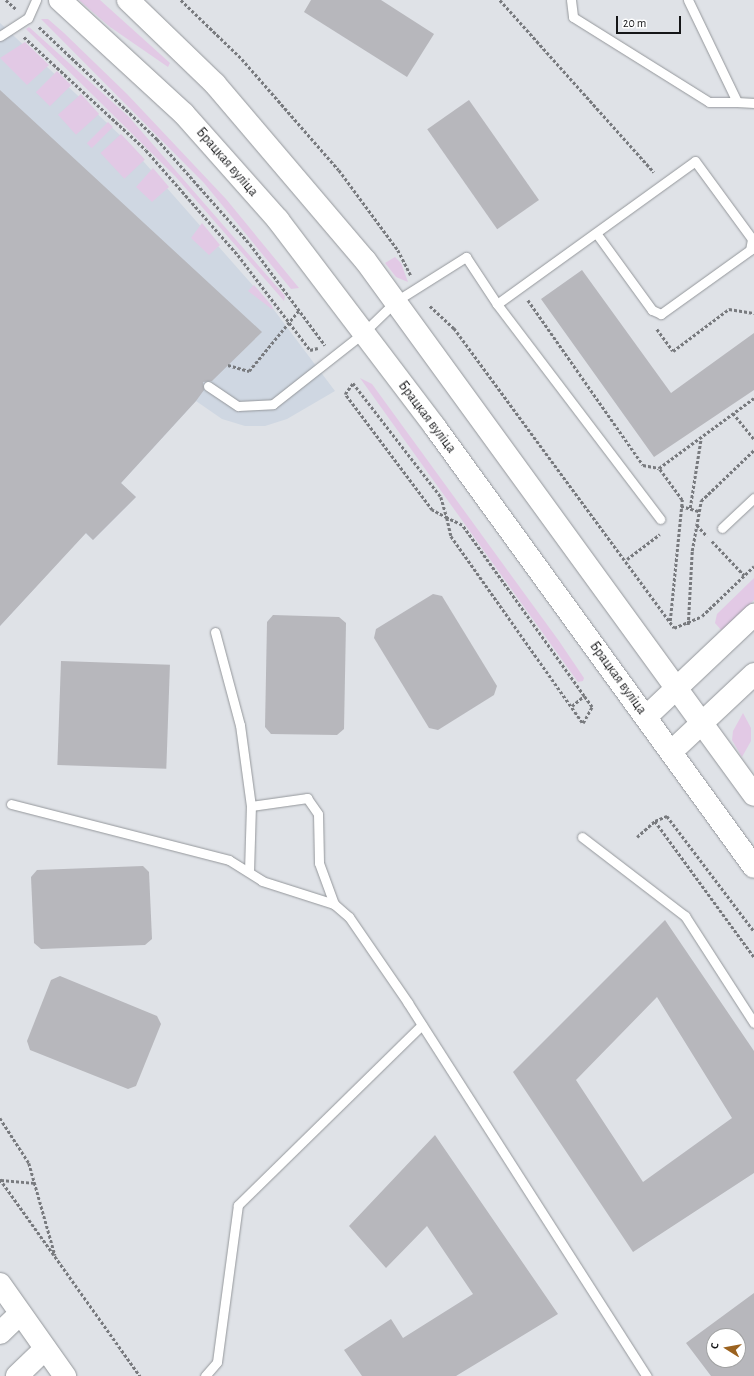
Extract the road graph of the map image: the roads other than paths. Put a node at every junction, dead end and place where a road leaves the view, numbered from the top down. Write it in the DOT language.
graph roads {
  1 [pos="36,0"];
  2 [pos="60,0"];
  3 [pos="128,0"];
  4 [pos="571,0"];
  5 [pos="688,0"];
  6 [pos="0,36"];
  7 [pos="737,102"];
  8 [pos="754,103"];
  9 [pos="596,233"];
  10 [pos="396,301"];
  11 [pos="497,304"];
  12 [pos="362,334"];
  13 [pos="208,386"];
  14 [pos="754,498"];
  15 [pos="660,519"];
  16 [pos="722,528"];
  17 [pos="754,615"];
  18 [pos="215,632"];
  19 [pos="754,674"];
  20 [pos="677,688"];
  21 [pos="646,717"];
  22 [pos="704,723"];
  23 [pos="672,752"];
  24 [pos="754,795"];
  25 [pos="11,804"];
  26 [pos="252,806"];
  27 [pos="582,837"];
  28 [pos="754,867"];
  29 [pos="250,872"];
  30 [pos="334,904"];
  31 [pos="754,1023"];
  32 [pos="422,1025"];
  33 [pos="0,1284"];
  34 [pos="20,1314"];
  35 [pos="0,1333"];
  36 [pos="45,1349"];
  37 [pos="16,1376"];
  38 [pos="65,1376"];
  39 [pos="205,1376"];
  40 [pos="647,1376"];
  1 -- 6 [label="lane"];
  2 -- 12 [label="street, Брацкая вуліца"];
  3 -- 10 [label="street"];
  4 -- 7 [label="lane"];
  5 -- 7 [label="lane"];
  7 -- 8 [label="lane"];
  9 -- 9 [label="lane"];
  9 -- 11 [label="lane"];
  10 -- 11 [label="lane"];
  10 -- 12 [label="lane"];
  10 -- 20 [label="street"];
  11 -- 15 [label="lane"];
  12 -- 13 [label="lane"];
  12 -- 21 [label="street, Брацкая вуліца"];
  14 -- 16 [label="lane"];
  17 -- 20 [label="street"];
  18 -- 26 [label="lane"];
  19 -- 22 [label="street"];
  20 -- 21 [label="street"];
  20 -- 22 [label="street"];
  21 -- 23 [label="street, Брацкая вуліца"];
  22 -- 23 [label="street"];
  22 -- 24 [label="street"];
  23 -- 28 [label="street, Брацкая вуліца"];
  25 -- 29 [label="lane"];
  26 -- 29 [label="lane"];
  26 -- 30 [label="lane"];
  27 -- 31 [label="lane"];
  29 -- 30 [label="lane"];
  30 -- 32 [label="lane"];
  32 -- 39 [label="lane"];
  32 -- 40 [label="lane"];
  33 -- 34 [label="street"];
  34 -- 35 [label="street"];
  34 -- 36 [label="street"];
  36 -- 37 [label="street"];
  36 -- 38 [label="street"];
}
